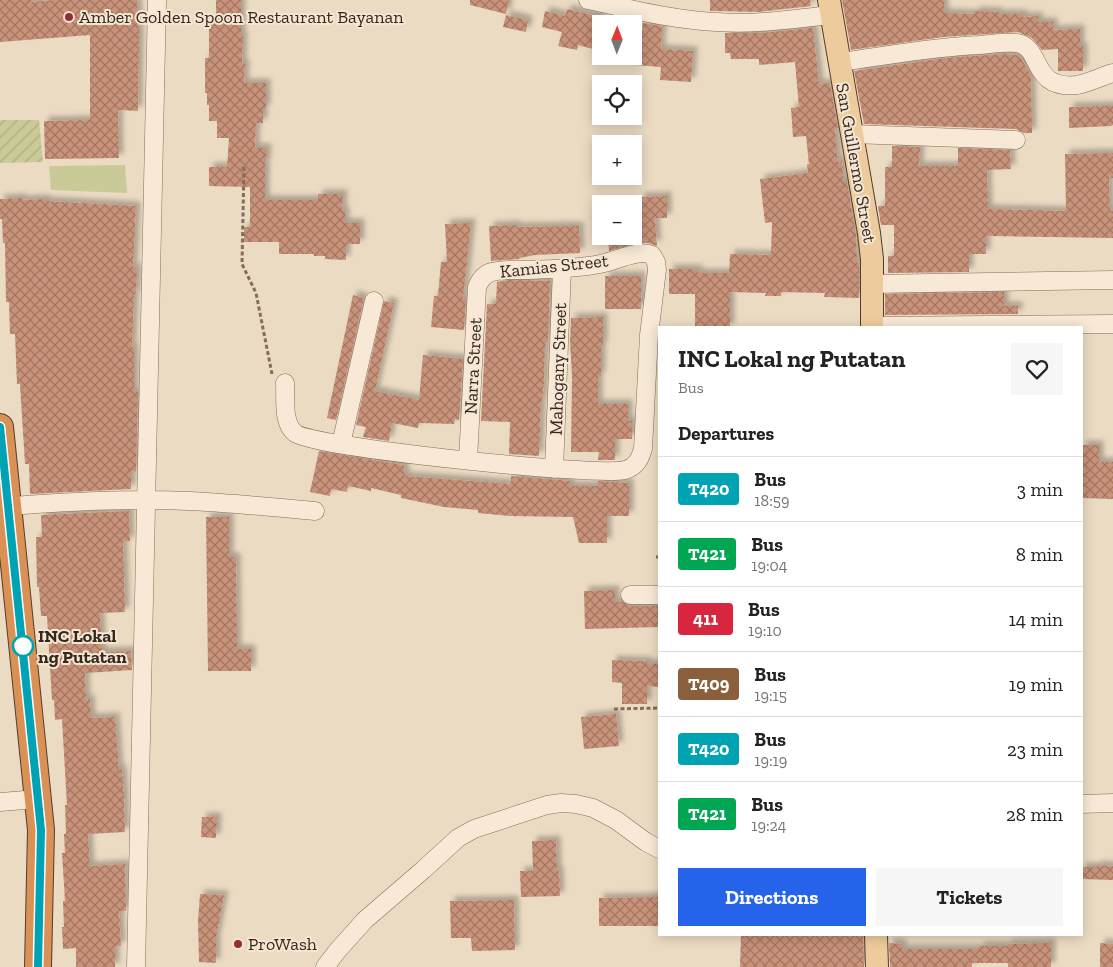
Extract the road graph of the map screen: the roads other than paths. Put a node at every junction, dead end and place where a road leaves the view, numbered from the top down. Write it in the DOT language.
graph roads {
  1 [pos="157,0"];
  2 [pos="588,0"];
  3 [pos="829,8"];
  4 [pos="839,62"];
  5 [pos="1113,73"];
  6 [pos="852,134"];
  7 [pos="1016,140"];
  8 [pos="562,269"];
  9 [pos="485,275"];
  10 [pos="1113,280"];
  11 [pos="872,284"];
  12 [pos="374,301"];
  13 [pos="1113,324"];
  14 [pos="872,326"];
  15 [pos="952,326"];
  16 [pos="653,379"];
  17 [pos="285,383"];
  18 [pos="1,443"];
  19 [pos="342,444"];
  20 [pos="468,460"];
  21 [pos="554,469"];
  22 [pos="146,501"];
  23 [pos="9,506"];
  24 [pos="316,511"];
  25 [pos="630,595"];
  26 [pos="658,595"];
  27 [pos="38,799"];
  28 [pos="0,802"];
  29 [pos="1113,803"];
  30 [pos="1083,804"];
  31 [pos="658,848"];
  32 [pos="876,936"];
  33 [pos="38,967"];
  34 [pos="136,967"];
  35 [pos="326,967"];
  36 [pos="876,967"];
  1 -- 22 [label="street"];
  2 -- 3 [label="street"];
  3 -- 4 [label="main road, San Guillermo Street"];
  4 -- 5 [label="street"];
  4 -- 6 [label="main road, San Guillermo Street"];
  6 -- 7 [label="street"];
  6 -- 11 [label="main road, San Guillermo Street"];
  8 -- 9 [label="street, Kamias Street"];
  8 -- 16 [label="street, Kamias Street"];
  8 -- 21 [label="street, Mahogany Street"];
  9 -- 20 [label="street, Narra Street"];
  10 -- 11 [label="street"];
  11 -- 14 [label="main road, San Guillermo Street"];
  12 -- 19 [label="street"];
  13 -- 15 [label="street"];
  16 -- 21 [label="street"];
  17 -- 19 [label="street"];
  18 -- 23 [label="highway"];
  19 -- 20 [label="street"];
  20 -- 21 [label="street"];
  22 -- 23 [label="street"];
  22 -- 24 [label="street"];
  22 -- 34 [label="street"];
  23 -- 27 [label="highway"];
  25 -- 26 [label="street"];
  27 -- 28 [label="street"];
  27 -- 33 [label="highway"];
  29 -- 30 [label="street"];
  31 -- 35 [label="street"];
  32 -- 36 [label="main road"];
}
